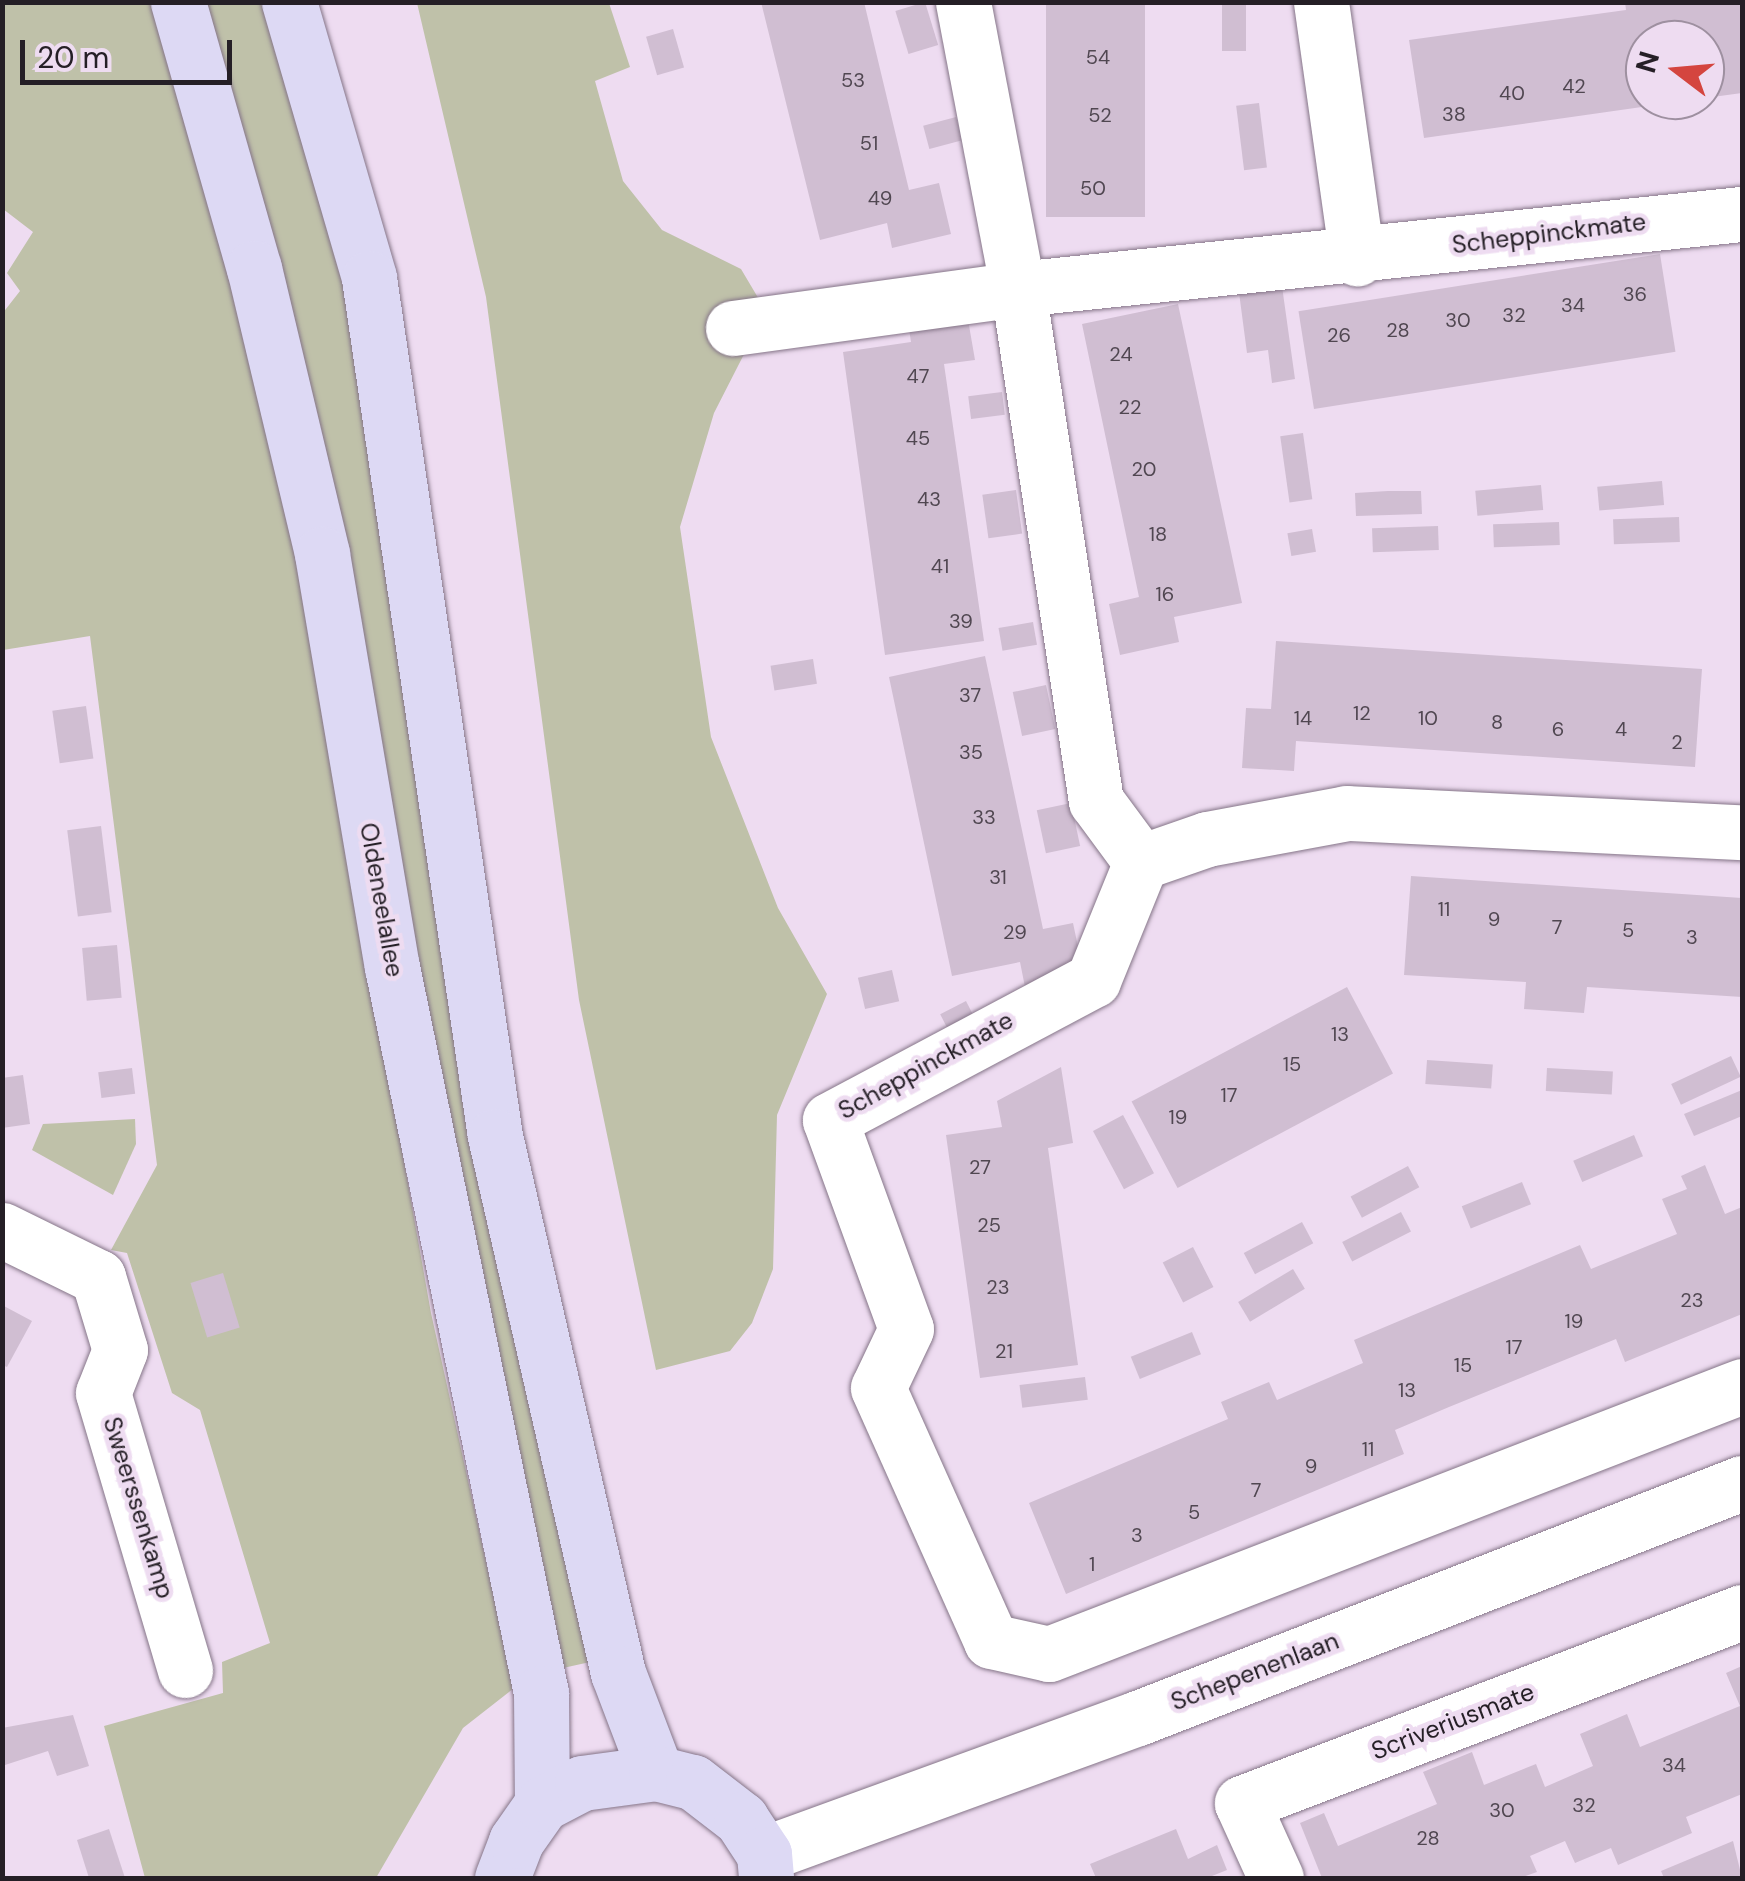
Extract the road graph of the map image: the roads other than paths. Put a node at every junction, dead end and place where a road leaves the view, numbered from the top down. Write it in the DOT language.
graph roads {
  1 [pos="178,2"];
  2 [pos="289,2"];
  3 [pos="963,2"];
  4 [pos="1321,2"];
  5 [pos="1742,214"];
  6 [pos="1357,258"];
  7 [pos="1018,289"];
  8 [pos="733,328"];
  9 [pos="1742,832"];
  10 [pos="1140,862"];
  11 [pos="2,1230"];
  12 [pos="1742,1386"];
  13 [pos="1742,1482"];
  14 [pos="1742,1612"];
  15 [pos="186,1670"];
  16 [pos="656,1774"];
  17 [pos="542,1804"];
  18 [pos="765,1866"];
  19 [pos="502,1878"];
  20 [pos="1276,1878"];
  1 -- 17 [label="main road, Oldeneelallee"];
  2 -- 16 [label="main road"];
  3 -- 7 [label="street"];
  4 -- 6 [label="street"];
  5 -- 6 [label="street, Scheppinckmate"];
  6 -- 7 [label="street, Scheppinckmate"];
  7 -- 8 [label="street, Scheppinckmate"];
  7 -- 10 [label="street"];
  9 -- 10 [label="street"];
  10 -- 12 [label="street, Scheppinckmate"];
  11 -- 15 [label="street, Sweerssenkamp"];
  13 -- 18 [label="street, Schepenenlaan"];
  14 -- 20 [label="street, Scriveriusmate"];
  16 -- 17 [label="main road"];
  16 -- 18 [label="main road"];
  17 -- 19 [label="main road"];
}
